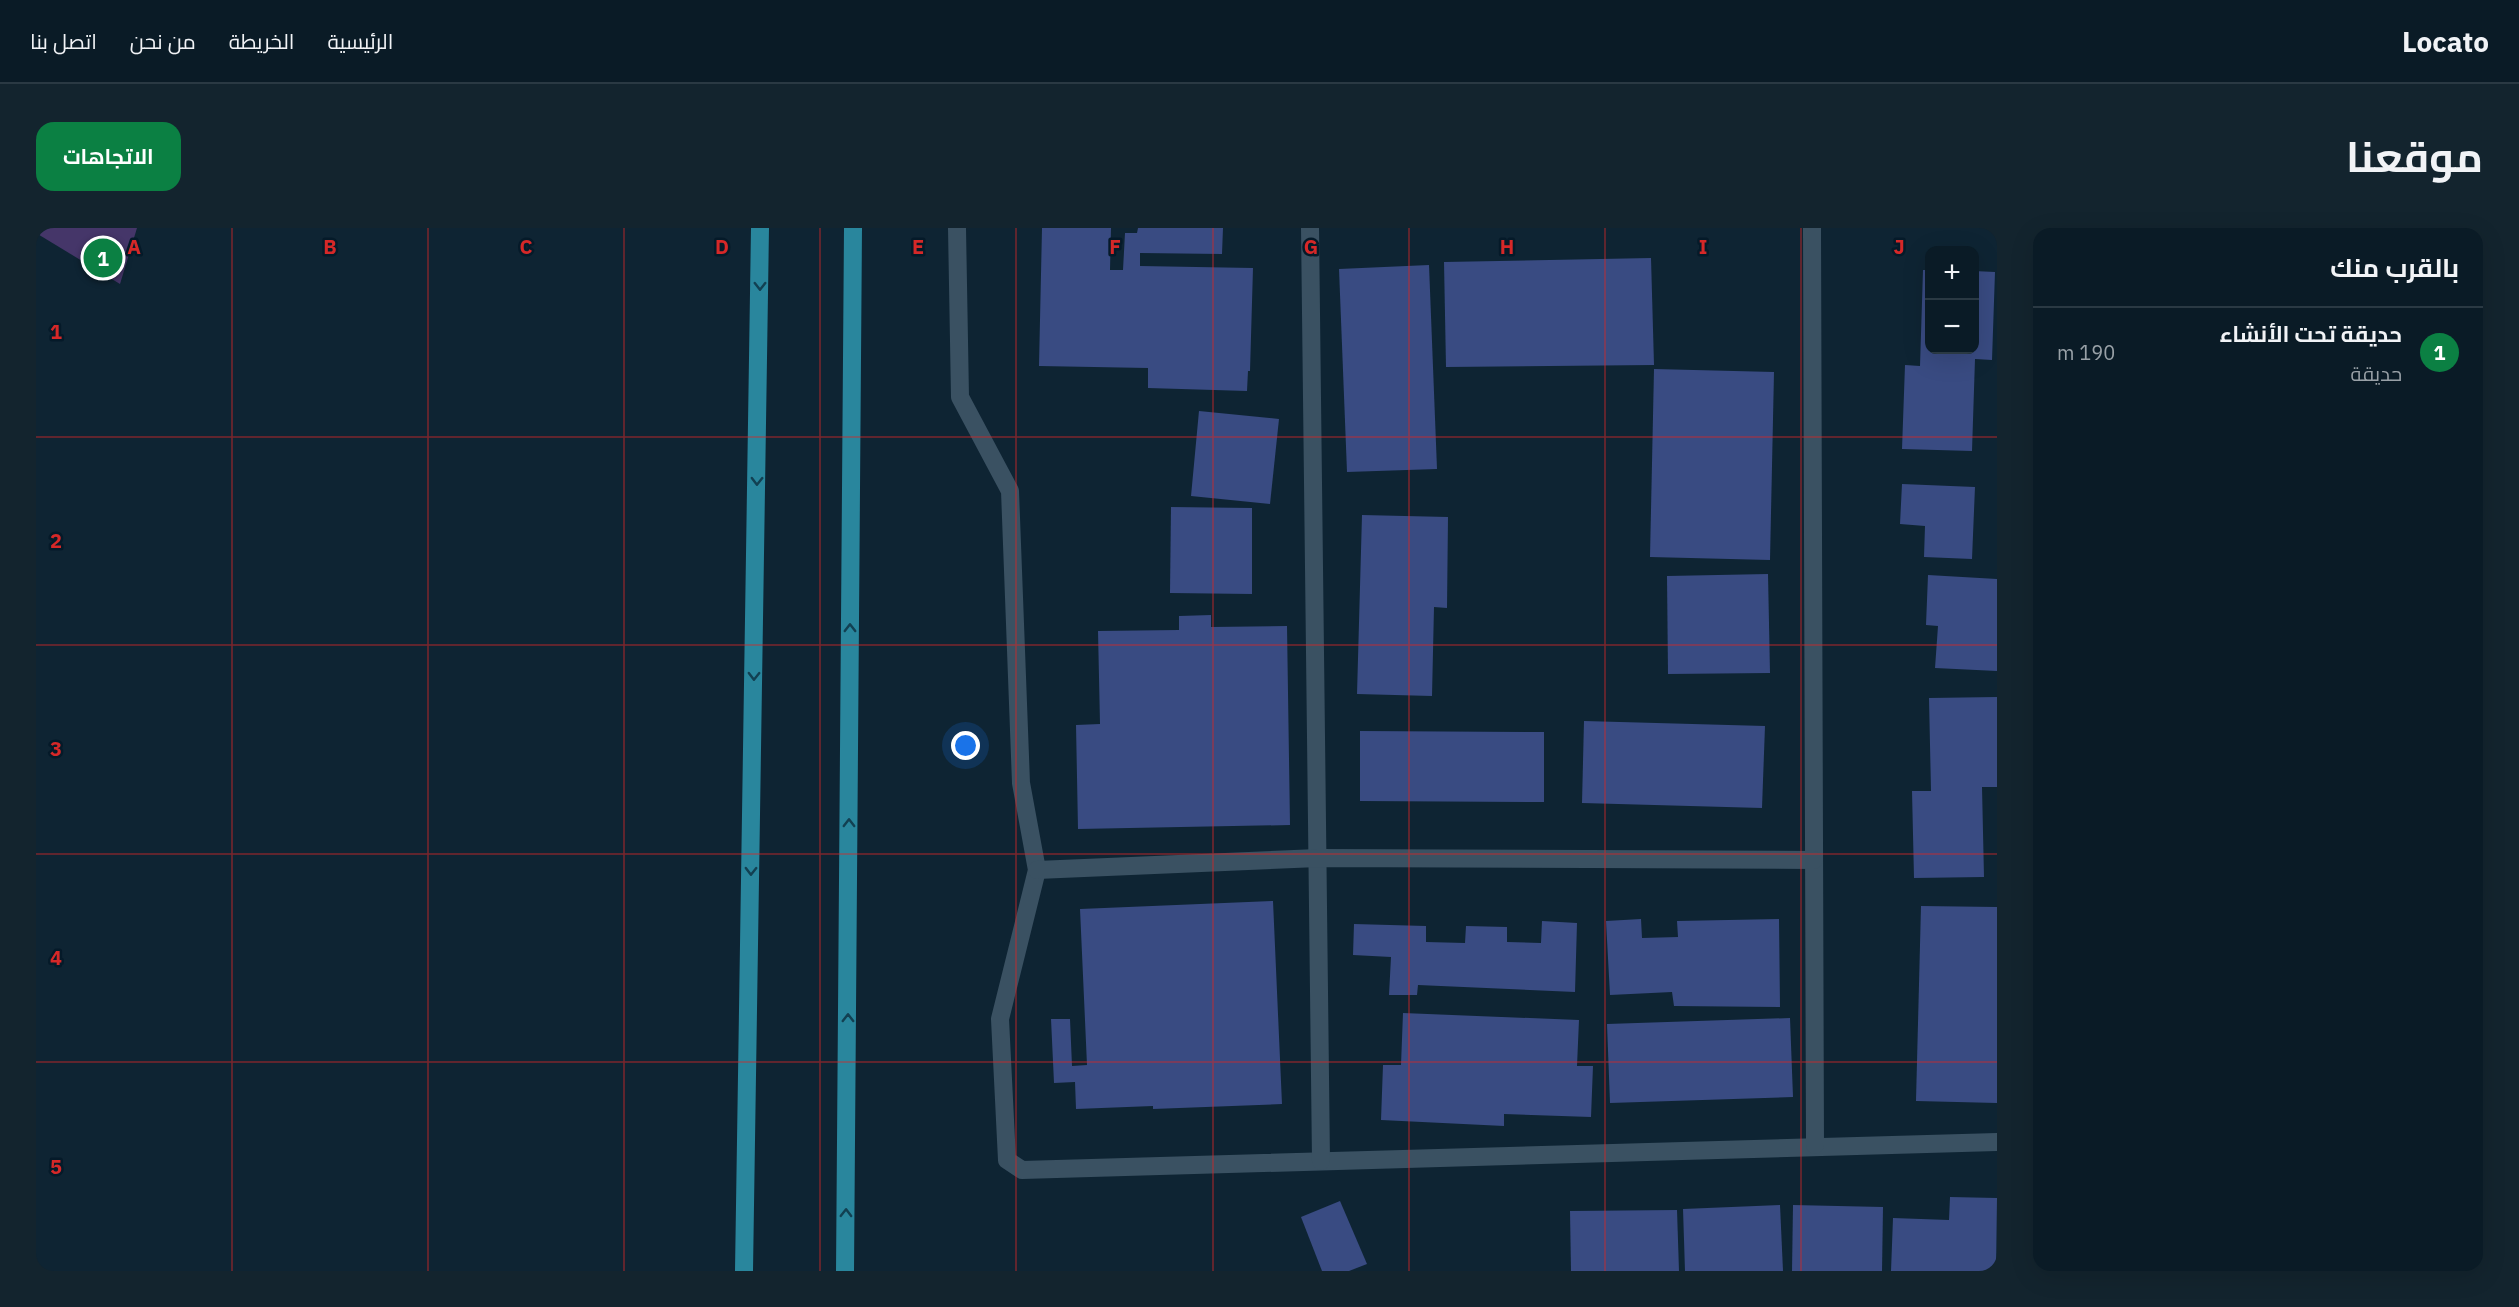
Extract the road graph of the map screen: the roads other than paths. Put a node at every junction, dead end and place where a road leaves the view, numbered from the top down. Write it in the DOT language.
graph roads {
  1 [pos="760,228"];
  2 [pos="853,228"];
  3 [pos="957,228"];
  4 [pos="1311,228"];
  5 [pos="1812,228"];
  6 [pos="1318,858"];
  7 [pos="1814,860"];
  8 [pos="1037,870"];
  9 [pos="1997,1142"];
  10 [pos="1815,1146"];
  11 [pos="1321,1161"];
  12 [pos="744,1271"];
  13 [pos="845,1271"];
  1 -- 12 [label="main road, one-way"];
  13 -- 2 [label="main road, one-way"];
  3 -- 8 [label="street"];
  4 -- 6 [label="street"];
  5 -- 7 [label="street"];
  6 -- 7 [label="street"];
  6 -- 8 [label="street"];
  6 -- 11 [label="street"];
  7 -- 10 [label="street"];
  8 -- 11 [label="street"];
  9 -- 10 [label="street"];
  10 -- 11 [label="street"];
}
